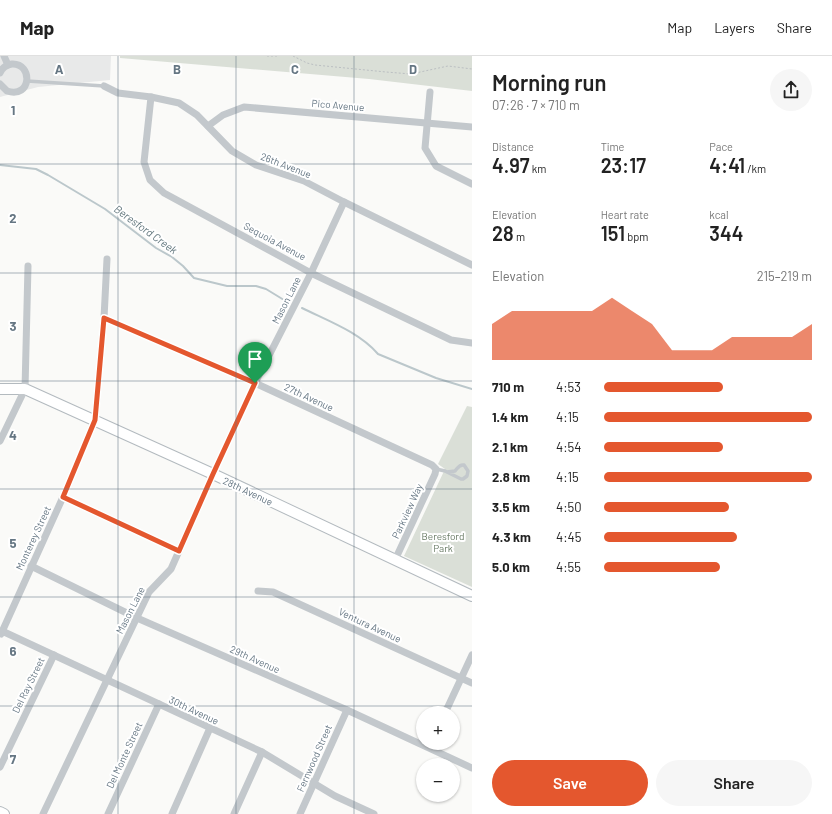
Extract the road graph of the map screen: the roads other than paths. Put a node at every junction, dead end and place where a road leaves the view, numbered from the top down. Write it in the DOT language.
graph roads {
  1 [pos="4,56"];
  2 [pos="8,65"];
  3 [pos="0,73"];
  4 [pos="27,80"];
  5 [pos="0,84"];
  6 [pos="104,86"];
  7 [pos="430,92"];
  8 [pos="151,97"];
  9 [pos="427,123"];
  10 [pos="208,126"];
  11 [pos="472,127"];
  12 [pos="472,184"];
  13 [pos="344,202"];
  14 [pos="107,259"];
  15 [pos="472,265"];
  16 [pos="28,266"];
  17 [pos="311,273"];
  18 [pos="104,318"];
  19 [pos="472,343"];
  20 [pos="255,383"];
  21 [pos="0,389"];
  22 [pos="25,389"];
  23 [pos="95,420"];
  24 [pos="0,441"];
  25 [pos="436,470"];
  26 [pos="447,472"];
  27 [pos="213,474"];
  28 [pos="63,497"];
  29 [pos="179,551"];
  30 [pos="395,560"];
  31 [pos="31,566"];
  32 [pos="258,591"];
  33 [pos="472,596"];
  34 [pos="137,618"];
  35 [pos="1,634"];
  36 [pos="54,655"];
  37 [pos="472,655"];
  38 [pos="462,678"];
  39 [pos="107,680"];
  40 [pos="472,683"];
  41 [pos="159,704"];
  42 [pos="448,706"];
  43 [pos="347,710"];
  44 [pos="210,728"];
  45 [pos="416,739"];
  46 [pos="439,750"];
  47 [pos="262,752"];
  48 [pos="0,767"];
  49 [pos="472,768"];
  50 [pos="313,783"];
  51 [pos="0,812"];
  52 [pos="4,814"];
  53 [pos="43,814"];
  54 [pos="108,814"];
  55 [pos="172,814"];
  56 [pos="234,814"];
  57 [pos="300,814"];
  58 [pos="374,814"];
  1 -- 2 [label="street"];
  2 -- 3 [label="street"];
  2 -- 4 [label="street"];
  4 -- 5 [label="street"];
  4 -- 6 [label="lane, 26th Avenue"];
  6 -- 8 [label="street, 26th Avenue"];
  7 -- 9 [label="street"];
  8 -- 10 [label="street, 26th Avenue"];
  8 -- 17 [label="street, Sequoia Avenue"];
  9 -- 10 [label="street, Pico Avenue"];
  9 -- 11 [label="street, Pico Avenue"];
  9 -- 12 [label="street"];
  10 -- 13 [label="street, 26th Avenue"];
  13 -- 15 [label="street, 26th Avenue"];
  13 -- 17 [label="street, Mason Lane"];
  14 -- 18 [label="street, Monterey Street"];
  16 -- 22 [label="street"];
  17 -- 19 [label="street, Sequoia Avenue"];
  17 -- 20 [label="street, Mason Lane"];
  18 -- 20 [label="street, 27th Avenue"];
  18 -- 23 [label="street, Monterey Street"];
  20 -- 25 [label="street, 27th Avenue"];
  20 -- 27 [label="street, Mason Lane"];
  21 -- 22 [label="street, 28th Avenue"];
  22 -- 23 [label="street, 28th Avenue"];
  22 -- 24 [label="street"];
  23 -- 27 [label="street, 28th Avenue"];
  23 -- 28 [label="street, Monterey Street"];
  25 -- 26 [label="lane"];
  25 -- 30 [label="street, Parkview Way"];
  26 -- 26 [label="lane"];
  27 -- 29 [label="street, Mason Lane"];
  27 -- 30 [label="street, 28th Avenue"];
  28 -- 29 [label="street"];
  28 -- 31 [label="street, Monterey Street"];
  29 -- 34 [label="street, Mason Lane"];
  30 -- 33 [label="street, 28th Avenue"];
  31 -- 34 [label="street, 29th Avenue"];
  31 -- 35 [label="street, Monterey Street"];
  32 -- 38 [label="street, Ventura Avenue"];
  34 -- 39 [label="street, Mason Lane"];
  34 -- 43 [label="street, 29th Avenue"];
  35 -- 36 [label="street, 30th Avenue"];
  36 -- 39 [label="street, 30th Avenue"];
  36 -- 48 [label="street, Del Ray Street"];
  37 -- 38 [label="street"];
  38 -- 40 [label="street, Ventura Avenue"];
  38 -- 42 [label="street"];
  39 -- 41 [label="street, 30th Avenue"];
  39 -- 53 [label="street, Mason Lane"];
  41 -- 44 [label="street, 30th Avenue"];
  41 -- 54 [label="street, Del Monte Street"];
  43 -- 45 [label="street, 29th Avenue"];
  43 -- 50 [label="street, Fernwood Street"];
  44 -- 47 [label="street, 30th Avenue"];
  44 -- 55 [label="street"];
  46 -- 49 [label="street, 29th Avenue"];
  47 -- 50 [label="street, 30th Avenue"];
  47 -- 56 [label="street"];
  50 -- 57 [label="street, Fernwood Street"];
  50 -- 58 [label="street, 30th Avenue"];
  51 -- 52 [label="street"];
}
